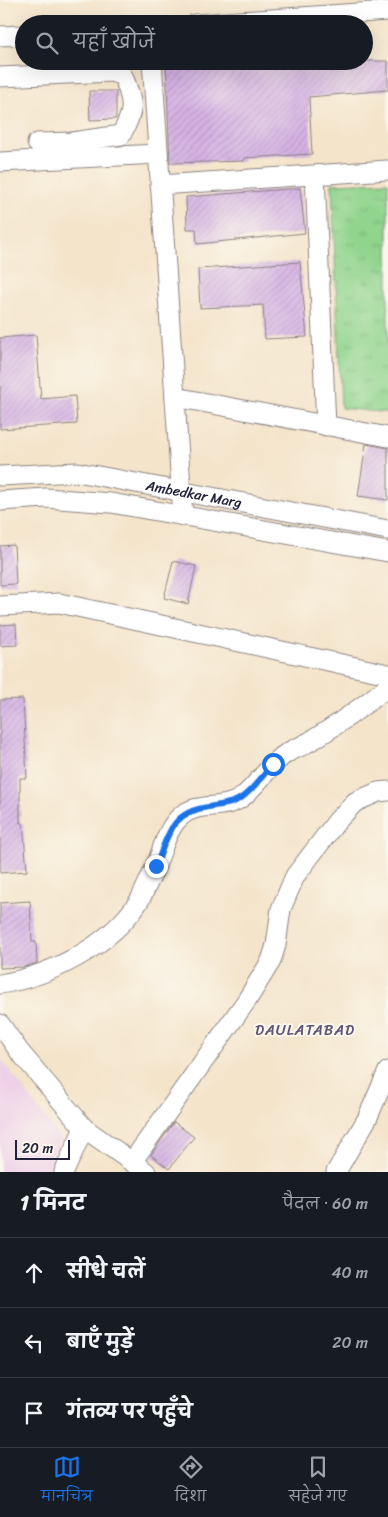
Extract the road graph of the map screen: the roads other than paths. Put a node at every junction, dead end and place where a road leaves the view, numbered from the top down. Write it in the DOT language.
graph roads {
  1 [pos="388,11"];
  2 [pos="329,15"];
  3 [pos="15,35"];
  4 [pos="0,36"];
  5 [pos="47,70"];
  6 [pos="86,70"];
  7 [pos="153,70"];
  8 [pos="0,77"];
  9 [pos="37,143"];
  10 [pos="158,154"];
  11 [pos="0,162"];
  12 [pos="388,170"];
  13 [pos="316,175"];
  14 [pos="160,185"];
  15 [pos="175,397"];
  16 [pos="326,426"];
  17 [pos="388,437"];
  18 [pos="0,476"];
  19 [pos="182,491"];
  20 [pos="0,501"];
  21 [pos="183,516"];
  22 [pos="388,530"];
  23 [pos="388,552"];
  24 [pos="0,606"];
  25 [pos="388,674"];
  26 [pos="388,687"];
  27 [pos="388,790"];
  28 [pos="0,984"];
  29 [pos="0,1024"];
  30 [pos="388,1071"];
  31 [pos="84,1128"];
  32 [pos="139,1167"];
  33 [pos="64,1172"];
  34 [pos="336,1172"];
  1 -- 2 [label="street"];
  3 -- 4 [label="street"];
  5 -- 8 [label="street"];
  6 -- 9 [label="street"];
  7 -- 10 [label="street"];
  10 -- 11 [label="street"];
  10 -- 14 [label="street"];
  12 -- 13 [label="street"];
  13 -- 14 [label="street"];
  13 -- 16 [label="street"];
  14 -- 15 [label="street"];
  15 -- 16 [label="street"];
  15 -- 19 [label="street"];
  16 -- 17 [label="street"];
  18 -- 19 [label="street, Ambedkar Marg"];
  19 -- 21 [label="street"];
  19 -- 22 [label="street, Ambedkar Marg"];
  20 -- 21 [label="street, Ambedkar Marg"];
  21 -- 23 [label="street, Ambedkar Marg"];
  24 -- 25 [label="street"];
  26 -- 28 [label="street"];
  27 -- 32 [label="street"];
  29 -- 31 [label="street"];
  30 -- 34 [label="street"];
  31 -- 32 [label="street"];
  31 -- 33 [label="street"];
}
